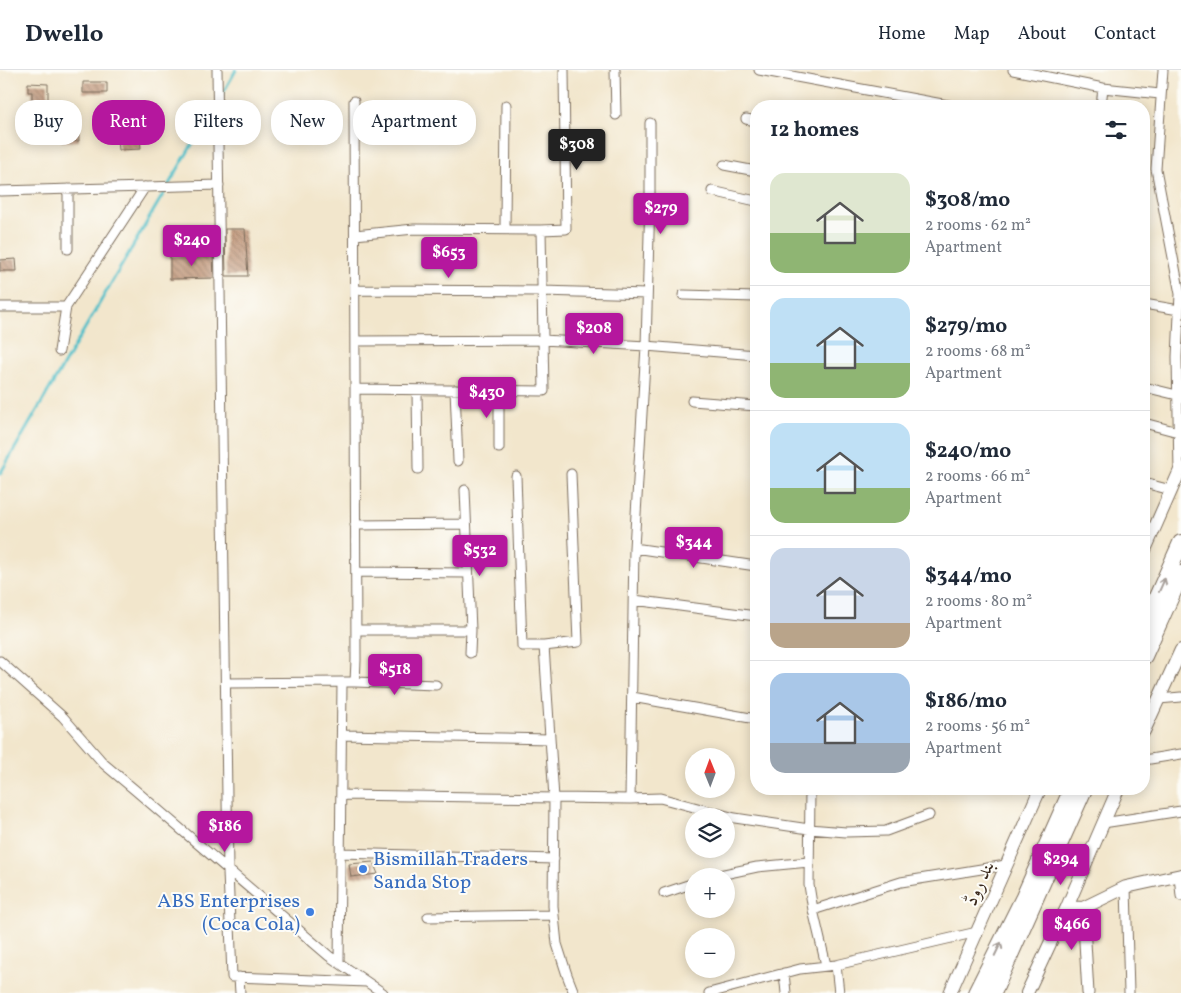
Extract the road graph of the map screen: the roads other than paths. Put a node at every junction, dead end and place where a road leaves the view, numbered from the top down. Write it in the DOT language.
graph roads {
  1 [pos="217,70"];
  2 [pos="564,70"];
  3 [pos="615,70"];
  4 [pos="759,70"];
  5 [pos="1013,70"];
  6 [pos="1163,70"];
  7 [pos="1103,88"];
  8 [pos="1160,94"];
  9 [pos="921,100"];
  10 [pos="1102,100"];
  11 [pos="506,104"];
  12 [pos="616,115"];
  13 [pos="746,119"];
  14 [pos="750,120"];
  15 [pos="650,123"];
  16 [pos="354,145"];
  17 [pos="724,165"];
  18 [pos="750,170"];
  19 [pos="219,185"];
  20 [pos="146,187"];
  21 [pos="68,189"];
  22 [pos="0,190"];
  23 [pos="712,191"];
  24 [pos="750,200"];
  25 [pos="505,230"];
  26 [pos="541,230"];
  27 [pos="355,235"];
  28 [pos="68,249"];
  29 [pos="355,290"];
  30 [pos="542,291"];
  31 [pos="648,294"];
  32 [pos="683,294"];
  33 [pos="750,297"];
  34 [pos="1150,305"];
  35 [pos="0,307"];
  36 [pos="66,307"];
  37 [pos="1179,310"];
  38 [pos="544,340"];
  39 [pos="355,341"];
  40 [pos="646,346"];
  41 [pos="58,350"];
  42 [pos="750,355"];
  43 [pos="1150,388"];
  44 [pos="355,389"];
  45 [pos="417,390"];
  46 [pos="455,390"];
  47 [pos="499,391"];
  48 [pos="1177,395"];
  49 [pos="692,400"];
  50 [pos="750,405"];
  51 [pos="1150,425"];
  52 [pos="1178,432"];
  53 [pos="499,448"];
  54 [pos="458,461"];
  55 [pos="418,469"];
  56 [pos="1180,471"];
  57 [pos="570,474"];
  58 [pos="516,476"];
  59 [pos="1150,485"];
  60 [pos="465,490"];
  61 [pos="1171,490"];
  62 [pos="466,524"];
  63 [pos="356,525"];
  64 [pos="1150,536"];
  65 [pos="1181,543"];
  66 [pos="634,548"];
  67 [pos="750,565"];
  68 [pos="356,572"];
  69 [pos="468,573"];
  70 [pos="1181,574"];
  71 [pos="634,600"];
  72 [pos="1150,613"];
  73 [pos="750,615"];
  74 [pos="356,630"];
  75 [pos="470,630"];
  76 [pos="1150,643"];
  77 [pos="544,646"];
  78 [pos="1181,650"];
  79 [pos="470,653"];
  80 [pos="0,661"];
  81 [pos="342,682"];
  82 [pos="355,682"];
  83 [pos="226,683"];
  84 [pos="436,685"];
  85 [pos="632,696"];
  86 [pos="1181,697"];
  87 [pos="1158,699"];
  88 [pos="1150,717"];
  89 [pos="750,719"];
  90 [pos="342,735"];
  91 [pos="550,739"];
  92 [pos="1181,754"];
  93 [pos="1150,759"];
  94 [pos="341,795"];
  95 [pos="810,795"];
  96 [pos="1037,795"];
  97 [pos="1069,795"];
  98 [pos="1081,795"];
  99 [pos="1115,795"];
  100 [pos="554,798"];
  101 [pos="630,799"];
  102 [pos="1181,811"];
  103 [pos="929,815"];
  104 [pos="1103,823"];
  105 [pos="809,829"];
  106 [pos="340,853"];
  107 [pos="554,858"];
  108 [pos="809,862"];
  109 [pos="1006,865"];
  110 [pos="228,871"];
  111 [pos="735,872"];
  112 [pos="1180,875"];
  113 [pos="685,886"];
  114 [pos="1126,887"];
  115 [pos="664,893"];
  116 [pos="1181,896"];
  117 [pos="1067,907"];
  118 [pos="1083,908"];
  119 [pos="813,910"];
  120 [pos="554,915"];
  121 [pos="428,917"];
  122 [pos="977,932"];
  123 [pos="339,963"];
  124 [pos="836,964"];
  125 [pos="826,965"];
  126 [pos="784,973"];
  127 [pos="239,977"];
  128 [pos="367,982"];
  129 [pos="730,990"];
  130 [pos="240,993"];
  131 [pos="383,993"];
  132 [pos="574,993"];
  133 [pos="709,993"];
  134 [pos="786,993"];
  135 [pos="839,993"];
  136 [pos="950,993"];
  137 [pos="976,993"];
  138 [pos="993,993"];
  139 [pos="1027,993"];
  140 [pos="1088,993"];
  141 [pos="1129,993"];
  1 -- 19 [label="street"];
  2 -- 26 [label="street"];
  3 -- 12 [label="street"];
  4 -- 9 [label="street"];
  5 -- 7 [label="street"];
  6 -- 8 [label="street"];
  7 -- 8 [label="street"];
  7 -- 10 [label="street"];
  8 -- 37 [label="street"];
  11 -- 25 [label="street"];
  13 -- 14 [label="street"];
  15 -- 31 [label="street"];
  16 -- 27 [label="street"];
  17 -- 18 [label="street"];
  19 -- 20 [label="street"];
  19 -- 83 [label="street"];
  20 -- 21 [label="street"];
  20 -- 36 [label="street"];
  21 -- 22 [label="street"];
  21 -- 28 [label="street"];
  23 -- 24 [label="street"];
  25 -- 26 [label="street"];
  25 -- 27 [label="street"];
  26 -- 30 [label="street"];
  27 -- 29 [label="street"];
  29 -- 30 [label="street"];
  29 -- 39 [label="street"];
  30 -- 31 [label="street"];
  30 -- 38 [label="street"];
  31 -- 40 [label="street"];
  32 -- 33 [label="street"];
  34 -- 37 [label="street"];
  35 -- 36 [label="street"];
  36 -- 41 [label="street"];
  37 -- 48 [label="street"];
  38 -- 39 [label="street"];
  38 -- 40 [label="street"];
  38 -- 47 [label="street"];
  39 -- 44 [label="street"];
  40 -- 42 [label="street"];
  40 -- 66 [label="street"];
  43 -- 48 [label="street"];
  44 -- 45 [label="street"];
  44 -- 63 [label="street"];
  45 -- 46 [label="street"];
  45 -- 55 [label="street"];
  46 -- 47 [label="street"];
  46 -- 54 [label="street"];
  47 -- 53 [label="street"];
  48 -- 52 [label="street"];
  49 -- 50 [label="street"];
  51 -- 52 [label="street"];
  52 -- 56 [label="street"];
  56 -- 61 [label="main road"];
  57 -- 77 [label="street"];
  58 -- 77 [label="street"];
  59 -- 61 [label="street"];
  60 -- 62 [label="street"];
  61 -- 64 [label="main road"];
  62 -- 63 [label="street"];
  62 -- 69 [label="street"];
  63 -- 68 [label="street"];
  72 -- 65 [label="highway, one-way"];
  66 -- 67 [label="street"];
  66 -- 71 [label="street"];
  68 -- 69 [label="street"];
  68 -- 74 [label="street"];
  69 -- 75 [label="street"];
  70 -- 76 [label="highway"];
  71 -- 73 [label="street"];
  71 -- 85 [label="street"];
  74 -- 75 [label="street"];
  74 -- 82 [label="street"];
  75 -- 79 [label="street"];
  77 -- 91 [label="street"];
  78 -- 87 [label="main road"];
  80 -- 110 [label="street"];
  81 -- 82 [label="street"];
  81 -- 83 [label="street"];
  81 -- 90 [label="street"];
  82 -- 84 [label="street"];
  83 -- 110 [label="street"];
  85 -- 89 [label="street"];
  85 -- 101 [label="street"];
  86 -- 87 [label="street"];
  87 -- 88 [label="main road"];
  90 -- 91 [label="street"];
  90 -- 94 [label="street"];
  91 -- 100 [label="street"];
  92 -- 93 [label="street"];
  94 -- 100 [label="street"];
  94 -- 106 [label="street"];
  95 -- 105 [label="street"];
  96 -- 109 [label="main road, بند روڈ"];
  137 -- 97 [label="highway, one-way"];
  98 -- 138 [label="highway"];
  99 -- 104 [label="main road"];
  100 -- 101 [label="street"];
  100 -- 107 [label="street"];
  101 -- 105 [label="street"];
  102 -- 104 [label="street"];
  103 -- 105 [label="street"];
  104 -- 117 [label="main road"];
  105 -- 108 [label="street"];
  106 -- 107 [label="street"];
  106 -- 123 [label="street"];
  107 -- 120 [label="street"];
  108 -- 111 [label="street"];
  108 -- 119 [label="street"];
  109 -- 119 [label="street"];
  109 -- 122 [label="main road, بند روڈ"];
  110 -- 123 [label="street"];
  110 -- 127 [label="street"];
  112 -- 114 [label="main road"];
  112 -- 116 [label="street"];
  113 -- 115 [label="street"];
  114 -- 118 [label="main road"];
  114 -- 141 [label="street"];
  117 -- 118 [label="main road"];
  117 -- 139 [label="main road"];
  118 -- 140 [label="street"];
  119 -- 125 [label="street"];
  120 -- 121 [label="street"];
  120 -- 132 [label="street"];
  122 -- 124 [label="street"];
  122 -- 136 [label="main road, بند روڈ"];
  123 -- 128 [label="street"];
  124 -- 125 [label="street"];
  124 -- 135 [label="street"];
  125 -- 126 [label="street"];
  126 -- 129 [label="street"];
  126 -- 134 [label="street"];
  127 -- 128 [label="street"];
  127 -- 130 [label="street"];
  128 -- 131 [label="street"];
  129 -- 133 [label="street"];
}
